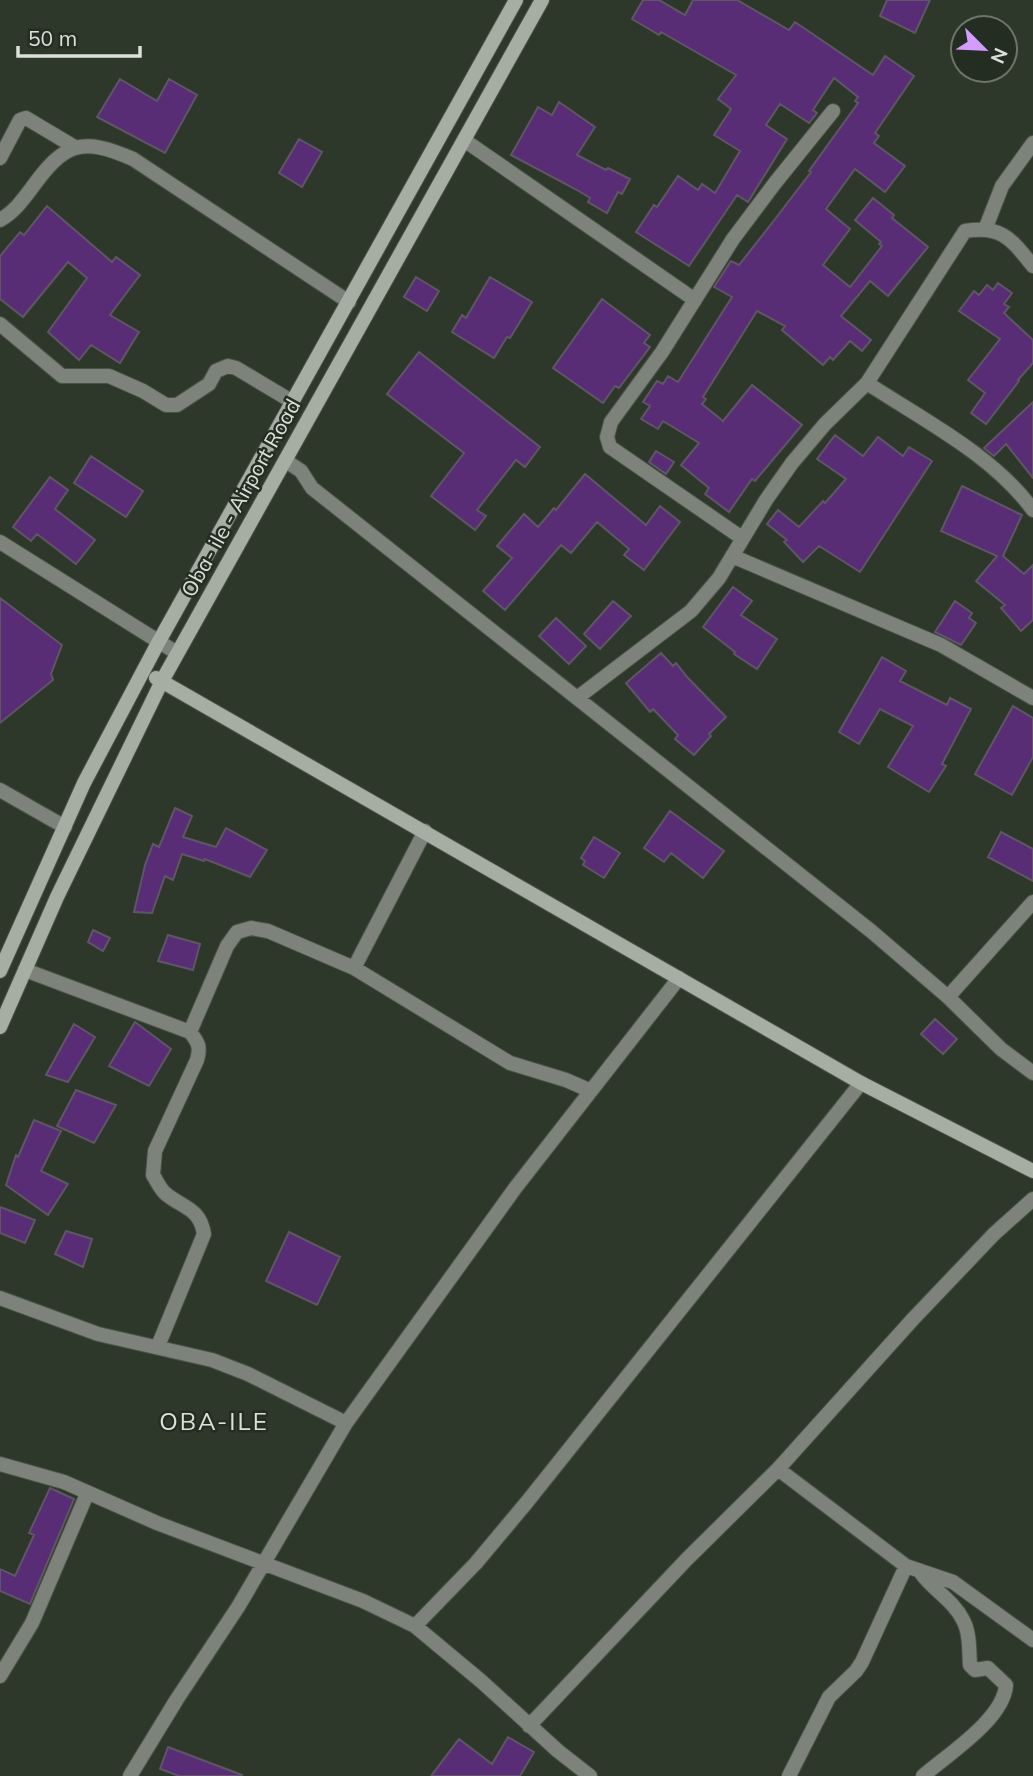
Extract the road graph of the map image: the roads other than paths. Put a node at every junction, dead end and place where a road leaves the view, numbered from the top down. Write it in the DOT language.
graph roads {
  1 [pos="516,0"];
  2 [pos="542,0"];
  3 [pos="833,111"];
  4 [pos="464,140"];
  5 [pos="1033,143"];
  6 [pos="74,146"];
  7 [pos="0,158"];
  8 [pos="0,220"];
  9 [pos="986,228"];
  10 [pos="1033,266"];
  11 [pos="695,300"];
  12 [pos="349,302"];
  13 [pos="0,324"];
  14 [pos="867,383"];
  15 [pos="293,402"];
  16 [pos="286,461"];
  17 [pos="1033,510"];
  18 [pos="743,538"];
  19 [pos="0,542"];
  20 [pos="733,556"];
  21 [pos="158,643"];
  22 [pos="177,653"];
  23 [pos="143,671"];
  24 [pos="162,681"];
  25 [pos="577,698"];
  26 [pos="1033,698"];
  27 [pos="84,783"];
  28 [pos="0,790"];
  29 [pos="107,792"];
  30 [pos="65,827"];
  31 [pos="425,831"];
  32 [pos="1033,902"];
  33 [pos="354,968"];
  34 [pos="25,970"];
  35 [pos="0,971"];
  36 [pos="679,978"];
  37 [pos="948,997"];
  38 [pos="0,1027"];
  39 [pos="190,1032"];
  40 [pos="1033,1073"];
  41 [pos="861,1083"];
  42 [pos="592,1090"];
  43 [pos="1033,1171"];
  44 [pos="1033,1199"];
  45 [pos="0,1298"];
  46 [pos="158,1346"];
  47 [pos="346,1423"];
  48 [pos="0,1464"];
  49 [pos="778,1469"];
  50 [pos="87,1494"];
  51 [pos="264,1563"];
  52 [pos="906,1566"];
  53 [pos="920,1572"];
  54 [pos="415,1626"];
  55 [pos="1033,1640"];
  56 [pos="0,1676"];
  57 [pos="529,1726"];
  58 [pos="130,1776"];
  59 [pos="590,1776"];
  60 [pos="789,1776"];
  61 [pos="923,1776"];
  1 -- 12 [label="main road, Oba- ile - Airport Road"];
  2 -- 4 [label="main road, Oba- ile - Airport Road"];
  3 -- 11 [label="street"];
  4 -- 11 [label="street"];
  4 -- 16 [label="main road, Oba- ile - Airport Road"];
  5 -- 9 [label="street"];
  6 -- 7 [label="street"];
  6 -- 8 [label="street"];
  6 -- 12 [label="street"];
  9 -- 10 [label="street"];
  9 -- 14 [label="street"];
  11 -- 18 [label="street"];
  12 -- 15 [label="main road, Oba- ile - Airport Road"];
  13 -- 15 [label="street"];
  14 -- 17 [label="street"];
  14 -- 18 [label="street"];
  15 -- 21 [label="main road, Oba- ile - Airport Road"];
  16 -- 22 [label="main road, Oba- ile - Airport Road"];
  16 -- 25 [label="street"];
  18 -- 20 [label="street"];
  19 -- 21 [label="street"];
  20 -- 25 [label="street"];
  20 -- 26 [label="street"];
  21 -- 22 [label="street"];
  21 -- 23 [label="main road, Oba- ile - Airport Road"];
  22 -- 24 [label="main road, Oba- ile - Airport Road"];
  23 -- 24 [label="main road"];
  23 -- 27 [label="main road, Oba- ile - Airport Road"];
  24 -- 29 [label="main road, Oba- ile - Airport Road"];
  24 -- 31 [label="main road"];
  25 -- 37 [label="street"];
  27 -- 29 [label="main road"];
  27 -- 30 [label="main road, Oba- ile - Airport Road"];
  28 -- 30 [label="street"];
  29 -- 34 [label="main road, Oba- ile - Airport Road"];
  30 -- 35 [label="main road, Oba- ile - Airport Road"];
  31 -- 33 [label="street"];
  31 -- 36 [label="main road"];
  32 -- 37 [label="street"];
  33 -- 39 [label="street"];
  33 -- 42 [label="street"];
  34 -- 38 [label="main road, Oba- ile - Airport Road"];
  34 -- 39 [label="street"];
  36 -- 41 [label="main road"];
  36 -- 42 [label="street"];
  37 -- 40 [label="street"];
  39 -- 46 [label="street"];
  41 -- 43 [label="main road"];
  41 -- 54 [label="street"];
  42 -- 47 [label="street"];
  44 -- 49 [label="street"];
  45 -- 46 [label="street"];
  46 -- 47 [label="street"];
  47 -- 51 [label="street"];
  48 -- 50 [label="street"];
  49 -- 52 [label="street"];
  49 -- 57 [label="street"];
  50 -- 51 [label="street"];
  50 -- 56 [label="street"];
  51 -- 54 [label="street"];
  51 -- 58 [label="street"];
  52 -- 53 [label="street"];
  52 -- 60 [label="street"];
  53 -- 55 [label="street"];
  53 -- 61 [label="street"];
  54 -- 57 [label="street"];
  57 -- 59 [label="street"];
}
